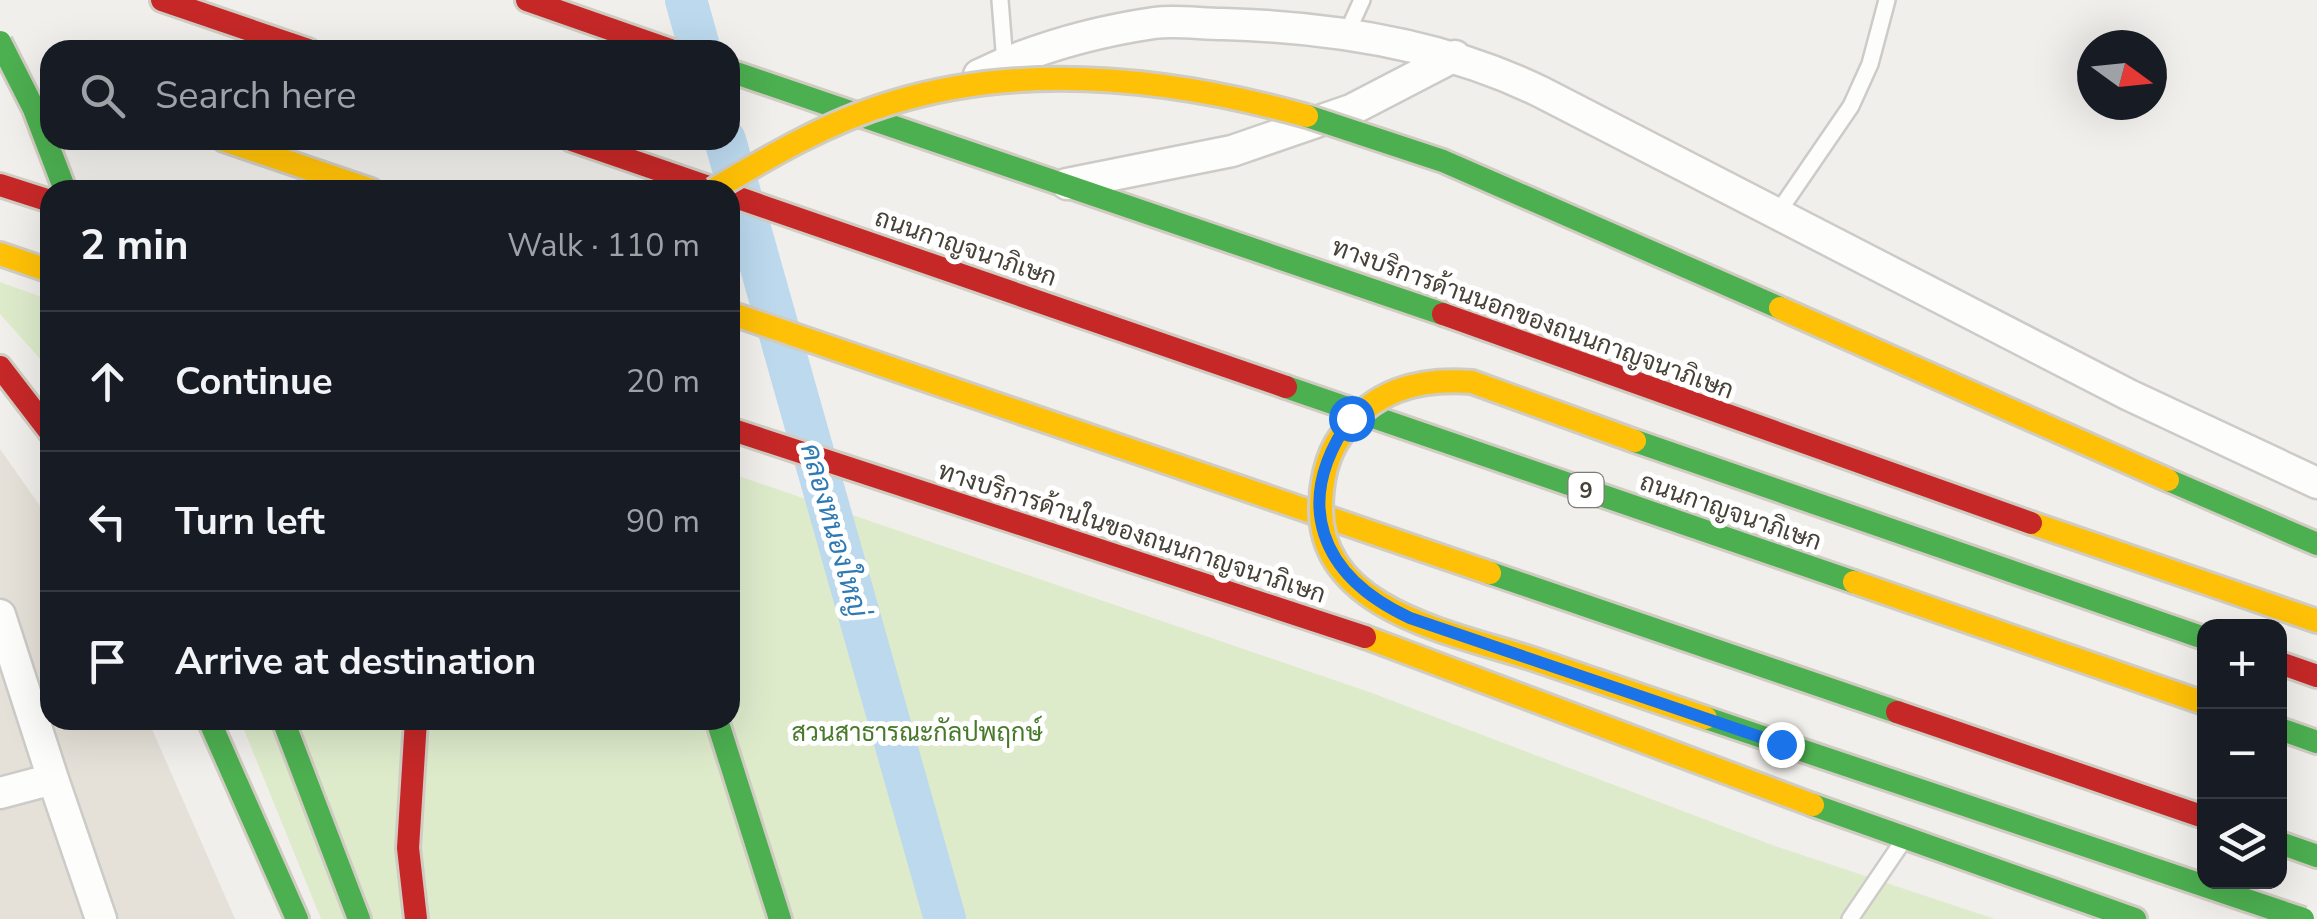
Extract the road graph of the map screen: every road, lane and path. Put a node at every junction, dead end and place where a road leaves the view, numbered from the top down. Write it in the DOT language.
graph roads {
  1 [pos="162,0"];
  2 [pos="1000,0"];
  3 [pos="1362,0"];
  4 [pos="1887,0"];
  5 [pos="530,1"];
  6 [pos="1258,12"];
  7 [pos="1346,35"];
  8 [pos="279,40"];
  9 [pos="641,40"];
  10 [pos="0,42"];
  11 [pos="1456,56"];
  12 [pos="1005,62"];
  13 [pos="0,64"];
  14 [pos="740,74"];
  15 [pos="40,78"];
  16 [pos="40,125"];
  17 [pos="919,137"];
  18 [pos="50,150"];
  19 [pos="253,150"];
  20 [pos="601,150"];
  21 [pos="61,180"];
  22 [pos="342,180"];
  23 [pos="686,180"];
  24 [pos="731,180"];
  25 [pos="0,185"];
  26 [pos="1060,185"];
  27 [pos="740,197"];
  28 [pos="40,199"];
  29 [pos="1776,214"];
  30 [pos="0,254"];
  31 [pos="40,268"];
  32 [pos="740,316"];
  33 [pos="0,366"];
  34 [pos="40,419"];
  35 [pos="740,432"];
  36 [pos="2317,483"];
  37 [pos="2317,544"];
  38 [pos="0,615"];
  39 [pos="2317,620"];
  40 [pos="2197,636"];
  41 [pos="2287,666"];
  42 [pos="2317,676"];
  43 [pos="2197,701"];
  44 [pos="216,730"];
  45 [pos="287,730"];
  46 [pos="415,730"];
  47 [pos="720,730"];
  48 [pos="2287,731"];
  49 [pos="2317,742"];
  50 [pos="53,778"];
  51 [pos="0,793"];
  52 [pos="2197,815"];
  53 [pos="1904,839"];
  54 [pos="2287,845"];
  55 [pos="2317,856"];
  56 [pos="100,919"];
  57 [pos="298,919"];
  58 [pos="359,919"];
  59 [pos="416,919"];
  60 [pos="780,919"];
  61 [pos="1850,919"];
  62 [pos="2134,919"];
  63 [pos="2302,919"];
  1 -- 8 [label="main road"];
  2 -- 12 [label="lane"];
  3 -- 7 [label="lane"];
  4 -- 29 [label="lane"];
  5 -- 9 [label="main road"];
  6 -- 7 [label="street"];
  6 -- 12 [label="street"];
  7 -- 11 [label="street"];
  10 -- 16 [label="main road, bridge"];
  11 -- 26 [label="street"];
  11 -- 29 [label="street"];
  12 -- 17 [label="street"];
  13 -- 15 [label="main road"];
  14 -- 17 [label="main road, ทางบริการด้านนอกของถนนกาญจนาภิเษก"];
  17 -- 26 [label="main road, ทางบริการด้านนอกของถนนกาญจนาภิเษก"];
  18 -- 21 [label="main road, bridge"];
  19 -- 22 [label="main road"];
  20 -- 23 [label="main road"];
  24 -- 37 [label="main road, bridge"];
  25 -- 28 [label="main road"];
  26 -- 39 [label="main road, ทางบริการด้านนอกของถนนกาญจนาภิเษก"];
  27 -- 43 [label="main road, ถนนกาญจนาภิเษก / 9"];
  29 -- 36 [label="street"];
  30 -- 31 [label="main road"];
  32 -- 52 [label="main road"];
  33 -- 34 [label="main road"];
  35 -- 53 [label="main road, ทางบริการด้านในของถนนกาญจนาภิเษก"];
  38 -- 50 [label="street"];
  40 -- 63 [label="main road, bridge"];
  41 -- 42 [label="main road"];
  44 -- 57 [label="main road"];
  45 -- 58 [label="main road"];
  46 -- 59 [label="main road"];
  47 -- 60 [label="main road"];
  48 -- 49 [label="main road"];
  50 -- 51 [label="street"];
  50 -- 56 [label="street"];
  53 -- 61 [label="lane"];
  53 -- 62 [label="main road, ทางบริการด้านในของถนนกาญจนาภิเษก"];
  54 -- 55 [label="main road"];
}
